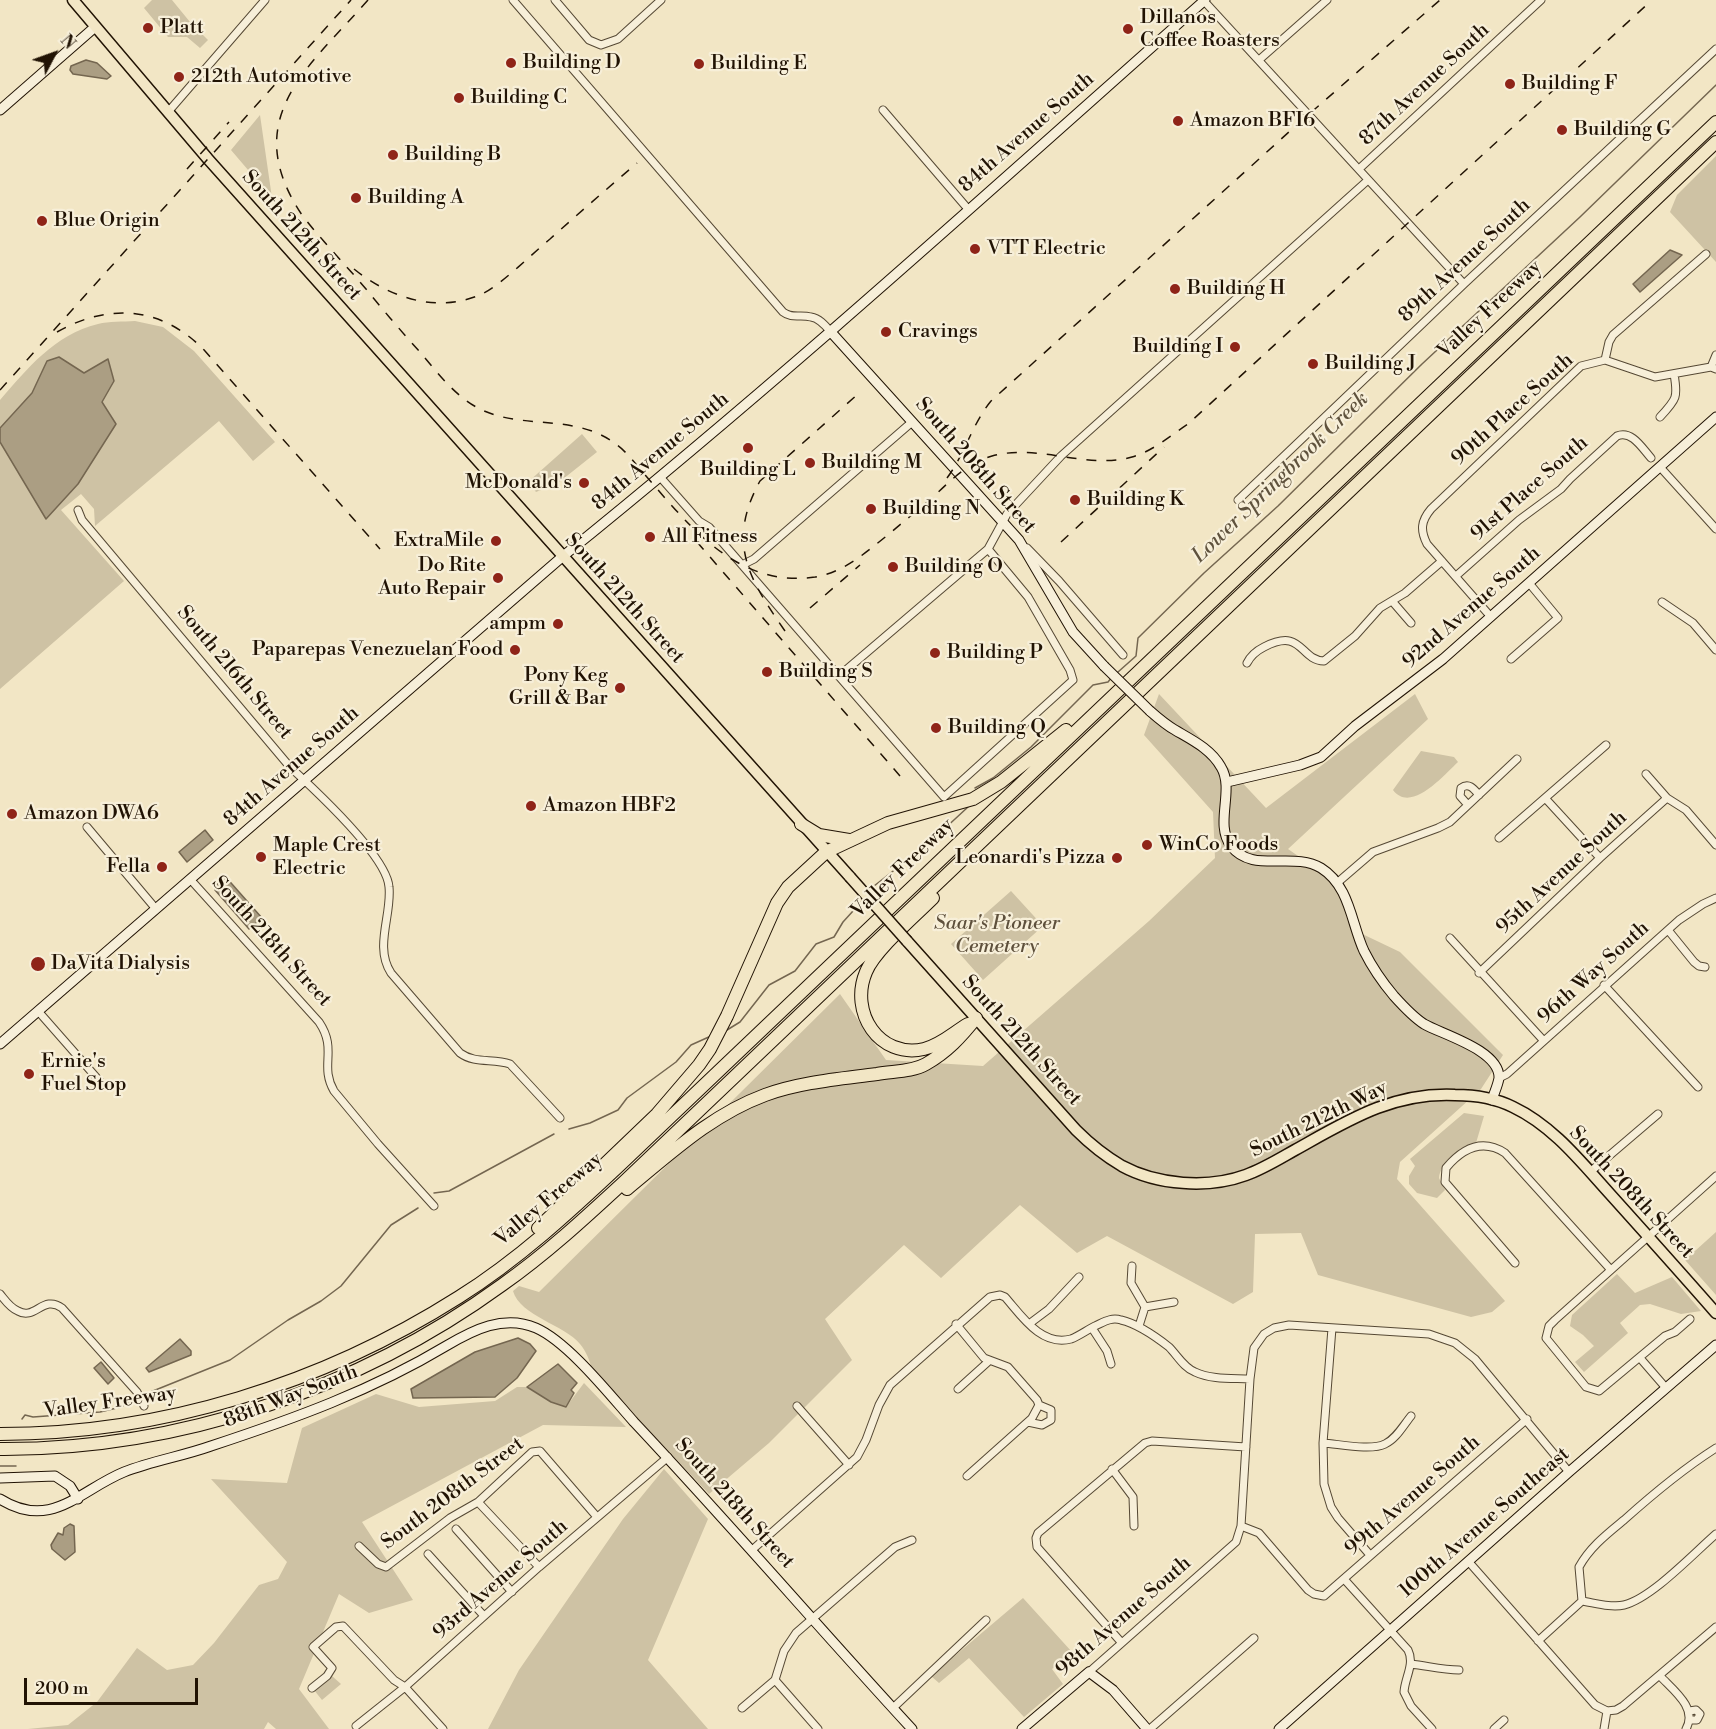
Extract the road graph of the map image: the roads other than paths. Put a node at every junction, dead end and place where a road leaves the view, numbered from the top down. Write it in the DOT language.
graph roads {
  1 [pos="73,0"];
  2 [pos="265,0"];
  3 [pos="513,0"];
  4 [pos="555,0"];
  5 [pos="661,0"];
  6 [pos="1205,0"];
  7 [pos="1327,0"];
  8 [pos="1541,0"];
  9 [pos="95,27"];
  10 [pos="1716,49"];
  11 [pos="1259,60"];
  12 [pos="0,110"];
  13 [pos="883,110"];
  14 [pos="168,112"];
  15 [pos="1716,122"];
  16 [pos="1714,144"];
  17 [pos="1359,169"];
  18 [pos="1368,180"];
  19 [pos="968,209"];
  20 [pos="1706,254"];
  21 [pos="1464,284"];
  22 [pos="830,331"];
  23 [pos="1716,355"];
  24 [pos="1605,360"];
  25 [pos="1713,368"];
  26 [pos="1674,374"];
  27 [pos="1660,417"];
  28 [pos="1716,417"];
  29 [pos="912,422"];
  30 [pos="1651,458"];
  31 [pos="1660,467"];
  32 [pos="661,478"];
  33 [pos="1238,500"];
  34 [pos="78,510"];
  35 [pos="1003,522"];
  36 [pos="1716,529"];
  37 [pos="1019,540"];
  38 [pos="988,549"];
  39 [pos="562,557"];
  40 [pos="1442,561"];
  41 [pos="742,565"];
  42 [pos="1456,576"];
  43 [pos="1529,583"];
  44 [pos="1392,601"];
  45 [pos="1662,602"];
  46 [pos="1491,616"];
  47 [pos="1412,623"];
  48 [pos="1716,650"];
  49 [pos="1123,655"];
  50 [pos="1511,659"];
  51 [pos="1247,663"];
  52 [pos="839,676"];
  53 [pos="1108,699"];
  54 [pos="1606,745"];
  55 [pos="1517,759"];
  56 [pos="1646,774"];
  57 [pos="305,780"];
  58 [pos="1227,782"];
  59 [pos="1479,795"];
  60 [pos="1545,798"];
  61 [pos="1668,798"];
  62 [pos="944,802"];
  63 [pos="1468,805"];
  64 [pos="801,824"];
  65 [pos="87,827"];
  66 [pos="1499,838"];
  67 [pos="986,839"];
  68 [pos="853,840"];
  69 [pos="1716,845"];
  70 [pos="826,852"];
  71 [pos="1600,858"];
  72 [pos="190,879"];
  73 [pos="1337,883"];
  74 [pos="1716,898"];
  75 [pos="156,909"];
  76 [pos="1668,930"];
  77 [pos="1450,939"];
  78 [pos="1706,967"];
  79 [pos="1479,973"];
  80 [pos="1604,985"];
  81 [pos="38,1011"];
  82 [pos="976,1018"];
  83 [pos="1543,1040"];
  84 [pos="0,1044"];
  85 [pos="1499,1078"];
  86 [pos="103,1085"];
  87 [pos="1698,1087"];
  88 [pos="1492,1100"];
  89 [pos="1512,1106"];
  90 [pos="1658,1114"];
  91 [pos="560,1118"];
  92 [pos="1590,1172"];
  93 [pos="1716,1176"];
  94 [pos="1178,1182"];
  95 [pos="434,1206"];
  96 [pos="575,1227"];
  97 [pos="1648,1236"];
  98 [pos="1515,1263"];
  99 [pos="1132,1266"];
  100 [pos="1611,1270"];
  101 [pos="491,1274"];
  102 [pos="1079,1277"];
  103 [pos="0,1294"];
  104 [pos="1174,1302"];
  105 [pos="1145,1307"];
  106 [pos="1716,1313"];
  107 [pos="1690,1319"];
  108 [pos="514,1323"];
  109 [pos="957,1324"];
  110 [pos="1029,1324"];
  111 [pos="1139,1326"];
  112 [pos="1092,1328"];
  113 [pos="1332,1328"];
  114 [pos="1716,1345"];
  115 [pos="1640,1358"];
  116 [pos="989,1361"];
  117 [pos="1111,1364"];
  118 [pos="1250,1379"];
  119 [pos="1666,1388"];
  120 [pos="958,1389"];
  121 [pos="140,1399"];
  122 [pos="1039,1405"];
  123 [pos="797,1406"];
  124 [pos="1411,1416"];
  125 [pos="1527,1419"];
  126 [pos="1030,1420"];
  127 [pos="3,1434"];
  128 [pos="1323,1443"];
  129 [pos="78,1446"];
  130 [pos="1246,1447"];
  131 [pos="1716,1448"];
  132 [pos="0,1449"];
  133 [pos="0,1456"];
  134 [pos="668,1457"];
  135 [pos="849,1465"];
  136 [pos="1112,1469"];
  137 [pos="1569,1472"];
  138 [pos="967,1476"];
  139 [pos="0,1478"];
  140 [pos="0,1499"];
  141 [pos="78,1499"];
  142 [pos="478,1502"];
  143 [pos="597,1517"];
  144 [pos="1134,1526"];
  145 [pos="1241,1526"];
  146 [pos="456,1529"];
  147 [pos="1716,1534"];
  148 [pos="912,1540"];
  149 [pos="359,1546"];
  150 [pos="752,1550"];
  151 [pos="428,1554"];
  152 [pos="1370,1556"];
  153 [pos="1468,1561"];
  154 [pos="539,1568"];
  155 [pos="1344,1579"];
  156 [pos="512,1592"];
  157 [pos="1582,1601"];
  158 [pos="484,1616"];
  159 [pos="812,1618"];
  160 [pos="987,1620"];
  161 [pos="1390,1630"];
  162 [pos="1715,1630"];
  163 [pos="1254,1638"];
  164 [pos="1538,1641"];
  165 [pos="1121,1642"];
  166 [pos="1411,1664"];
  167 [pos="1459,1670"];
  168 [pos="1089,1672"];
  169 [pos="1660,1676"];
  170 [pos="1081,1678"];
  171 [pos="776,1680"];
  172 [pos="405,1687"];
  173 [pos="312,1688"];
  174 [pos="1123,1702"];
  175 [pos="742,1708"];
  176 [pos="893,1708"];
  177 [pos="1607,1711"];
  178 [pos="1504,1720"];
  179 [pos="356,1726"];
  180 [pos="443,1729"];
  181 [pos="818,1729"];
  182 [pos="912,1729"];
  183 [pos="1022,1729"];
  184 [pos="1149,1729"];
  185 [pos="1279,1729"];
  186 [pos="1432,1729"];
  187 [pos="1494,1729"];
  188 [pos="1604,1729"];
  189 [pos="1686,1729"];
  1 -- 9 [label="main road, South 212th Street"];
  2 -- 14 [label="street"];
  3 -- 22 [label="street, South 208th Street"];
  4 -- 5 [label="street"];
  6 -- 11 [label="street"];
  6 -- 19 [label="street, 84th Avenue South"];
  7 -- 11 [label="street"];
  8 -- 17 [label="street, 87th Avenue South"];
  9 -- 12 [label="street"];
  9 -- 14 [label="main road, South 212th Street"];
  10 -- 21 [label="street, 89th Avenue South"];
  11 -- 17 [label="street"];
  13 -- 19 [label="street"];
  14 -- 39 [label="main road, South 212th Street"];
  15 -- 53 [label="highway, Valley Freeway"];
  16 -- 67 [label="highway, Valley Freeway"];
  17 -- 18 [label="street"];
  18 -- 21 [label="street"];
  18 -- 35 [label="street, 87th Avenue South"];
  19 -- 22 [label="street, 84th Avenue South"];
  20 -- 24 [label="street, 90th Place South"];
  21 -- 33 [label="street, 89th Avenue South"];
  22 -- 29 [label="street, South 208th Street"];
  22 -- 32 [label="street, 84th Avenue South"];
  23 -- 25 [label="street"];
  24 -- 26 [label="street"];
  24 -- 40 [label="street, 90th Place South"];
  25 -- 26 [label="street"];
  26 -- 27 [label="street"];
  28 -- 31 [label="street, 92nd Avenue South"];
  29 -- 35 [label="street, South 208th Street"];
  29 -- 41 [label="street"];
  30 -- 42 [label="street, 91st Place South"];
  31 -- 36 [label="street"];
  31 -- 43 [label="street, 92nd Avenue South"];
  32 -- 39 [label="street, 84th Avenue South"];
  32 -- 41 [label="street"];
  34 -- 57 [label="street, South 216th Street"];
  35 -- 37 [label="street, South 208th Street"];
  35 -- 38 [label="street, 87th Avenue South"];
  37 -- 49 [label="street"];
  37 -- 58 [label="street, South 208th Street, bridge"];
  38 -- 52 [label="street, 87th Avenue South"];
  38 -- 62 [label="street"];
  39 -- 57 [label="street, 84th Avenue South"];
  39 -- 64 [label="main road, South 212th Street"];
  40 -- 42 [label="street"];
  40 -- 44 [label="street"];
  41 -- 52 [label="street"];
  42 -- 46 [label="street"];
  43 -- 46 [label="street, 92nd Avenue South"];
  43 -- 50 [label="street"];
  44 -- 47 [label="street"];
  44 -- 51 [label="street"];
  45 -- 48 [label="street"];
  46 -- 58 [label="street, 92nd Avenue South"];
  52 -- 62 [label="street"];
  53 -- 62 [label="highway"];
  53 -- 101 [label="highway, Valley Freeway"];
  54 -- 60 [label="street"];
  55 -- 59 [label="street"];
  56 -- 61 [label="street"];
  57 -- 72 [label="street, 84th Avenue South"];
  57 -- 91 [label="street, South 216th Street"];
  58 -- 73 [label="street"];
  59 -- 63 [label="street"];
  59 -- 63 [label="street"];
  60 -- 66 [label="street"];
  60 -- 71 [label="street"];
  61 -- 69 [label="street"];
  61 -- 71 [label="street, 95th Avenue South"];
  62 -- 68 [label="highway"];
  63 -- 73 [label="street"];
  64 -- 68 [label="highway"];
  64 -- 70 [label="main road, South 212th Street"];
  65 -- 75 [label="street"];
  67 -- 82 [label="highway"];
  67 -- 96 [label="highway, Valley Freeway"];
  68 -- 70 [label="highway"];
  70 -- 82 [label="main road, South 212th Street, bridge"];
  70 -- 101 [label="highway"];
  71 -- 79 [label="street, 95th Avenue South"];
  72 -- 75 [label="street, 84th Avenue South"];
  72 -- 95 [label="street, South 218th Street"];
  73 -- 85 [label="street"];
  74 -- 76 [label="street, 96th Way South"];
  75 -- 81 [label="street, 84th Avenue South"];
  76 -- 78 [label="street"];
  76 -- 80 [label="street, 96th Way South"];
  77 -- 79 [label="street"];
  79 -- 83 [label="street"];
  80 -- 83 [label="street, 96th Way South"];
  80 -- 87 [label="street"];
  81 -- 84 [label="street, 84th Avenue South"];
  81 -- 86 [label="street"];
  82 -- 94 [label="main road, South 212th Street"];
  82 -- 96 [label="highway"];
  83 -- 85 [label="street, 96th Way South"];
  85 -- 88 [label="street"];
  88 -- 89 [label="main road, South 212th Way"];
  88 -- 94 [label="main road, South 212th Way"];
  89 -- 92 [label="main road, South 208th Street"];
  90 -- 92 [label="street"];
  92 -- 97 [label="main road, South 208th Street"];
  93 -- 97 [label="street"];
  96 -- 129 [label="highway, Valley Freeway"];
  97 -- 100 [label="street"];
  97 -- 106 [label="main road, South 208th Street"];
  98 -- 100 [label="street"];
  99 -- 105 [label="street"];
  100 -- 115 [label="street"];
  101 -- 127 [label="highway, Valley Freeway"];
  102 -- 110 [label="street"];
  103 -- 121 [label="street"];
  104 -- 105 [label="street"];
  105 -- 111 [label="street"];
  107 -- 115 [label="street"];
  108 -- 134 [label="street, South 218th Street"];
  108 -- 141 [label="street, 88th Way South"];
  109 -- 110 [label="street"];
  109 -- 116 [label="street"];
  109 -- 135 [label="street"];
  110 -- 112 [label="street"];
  111 -- 112 [label="street"];
  111 -- 118 [label="street"];
  112 -- 117 [label="street"];
  113 -- 118 [label="street"];
  113 -- 125 [label="street"];
  113 -- 128 [label="street"];
  114 -- 119 [label="street, 100th Avenue Southeast"];
  115 -- 119 [label="street"];
  116 -- 120 [label="street"];
  116 -- 122 [label="street"];
  118 -- 130 [label="street"];
  119 -- 137 [label="street, 100th Avenue Southeast"];
  122 -- 126 [label="street"];
  122 -- 126 [label="street"];
  123 -- 135 [label="street"];
  124 -- 128 [label="street"];
  125 -- 137 [label="street"];
  125 -- 152 [label="street, 99th Avenue South"];
  126 -- 138 [label="street"];
  128 -- 152 [label="street"];
  129 -- 132 [label="highway, Valley Freeway"];
  129 -- 133 [label="highway"];
  130 -- 136 [label="street"];
  130 -- 145 [label="street"];
  131 -- 157 [label="street"];
  134 -- 143 [label="street, 93rd Avenue South"];
  134 -- 150 [label="street, South 218th Street"];
  135 -- 150 [label="street"];
  136 -- 144 [label="street"];
  136 -- 165 [label="street"];
  137 -- 153 [label="street, 100th Avenue Southeast"];
  139 -- 141 [label="street"];
  140 -- 141 [label="street, 88th Way South"];
  142 -- 143 [label="street, South 208th Street"];
  142 -- 149 [label="street, South 208th Street"];
  142 -- 154 [label="street"];
  143 -- 154 [label="street, 93rd Avenue South"];
  145 -- 155 [label="street, 99th Avenue South"];
  145 -- 165 [label="street, 98th Avenue South"];
  146 -- 156 [label="street"];
  147 -- 157 [label="street"];
  148 -- 159 [label="street"];
  150 -- 159 [label="street, South 218th Street"];
  151 -- 158 [label="street"];
  152 -- 155 [label="street, 99th Avenue South"];
  153 -- 161 [label="street, 100th Avenue Southeast"];
  153 -- 164 [label="street"];
  154 -- 156 [label="street, 93rd Avenue South"];
  155 -- 161 [label="street"];
  156 -- 158 [label="street, 93rd Avenue South"];
  157 -- 164 [label="street"];
  158 -- 172 [label="street, 93rd Avenue South"];
  159 -- 171 [label="street"];
  159 -- 176 [label="street, South 218th Street"];
  160 -- 176 [label="street"];
  161 -- 166 [label="street"];
  161 -- 185 [label="street, 100th Avenue Southeast"];
  162 -- 169 [label="street"];
  163 -- 184 [label="street"];
  164 -- 177 [label="street"];
  165 -- 168 [label="street, 98th Avenue South"];
  166 -- 167 [label="street"];
  166 -- 186 [label="street"];
  168 -- 170 [label="street, 98th Avenue South"];
  168 -- 174 [label="street"];
  169 -- 177 [label="street"];
  169 -- 189 [label="street"];
  170 -- 174 [label="street"];
  170 -- 183 [label="street, 98th Avenue South"];
  171 -- 175 [label="street"];
  171 -- 181 [label="street"];
  172 -- 173 [label="street"];
  172 -- 179 [label="street, 93rd Avenue South"];
  172 -- 180 [label="street"];
  174 -- 184 [label="street"];
  176 -- 182 [label="street, South 218th Street"];
  177 -- 188 [label="street"];
  178 -- 187 [label="street"];
}
